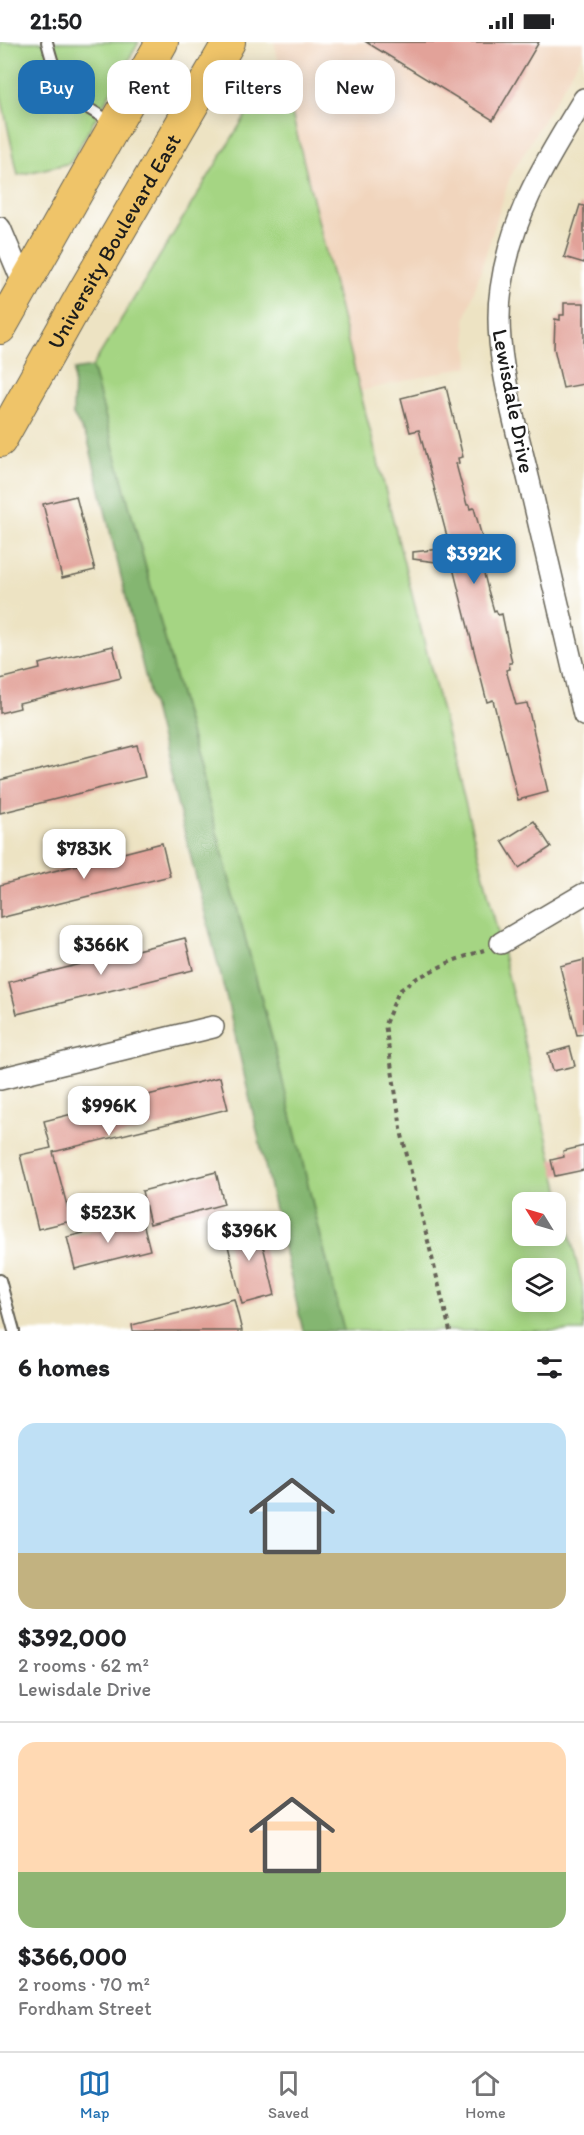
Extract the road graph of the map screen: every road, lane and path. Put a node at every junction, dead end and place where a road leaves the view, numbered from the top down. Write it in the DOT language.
graph roads {
  1 [pos="47,42"];
  2 [pos="162,42"];
  3 [pos="229,42"];
  4 [pos="584,99"];
  5 [pos="116,124"];
  6 [pos="0,228"];
  7 [pos="24,285"];
  8 [pos="0,327"];
  9 [pos="0,441"];
  10 [pos="584,716"];
  11 [pos="584,894"];
  12 [pos="501,943"];
  13 [pos="213,1027"];
  14 [pos="0,1079"];
  15 [pos="0,1280"];
  16 [pos="14,1331"];
  17 [pos="450,1331"];
  1 -- 5 [label="lane"];
  2 -- 5 [label="main road"];
  3 -- 9 [label="main road, University Boulevard East"];
  4 -- 10 [label="street, Lewisdale Drive"];
  5 -- 7 [label="main road"];
  6 -- 7 [label="street"];
  7 -- 8 [label="main road"];
  11 -- 12 [label="street"];
  12 -- 17 [label="path"];
  13 -- 14 [label="street"];
  15 -- 16 [label="lane"];
}
